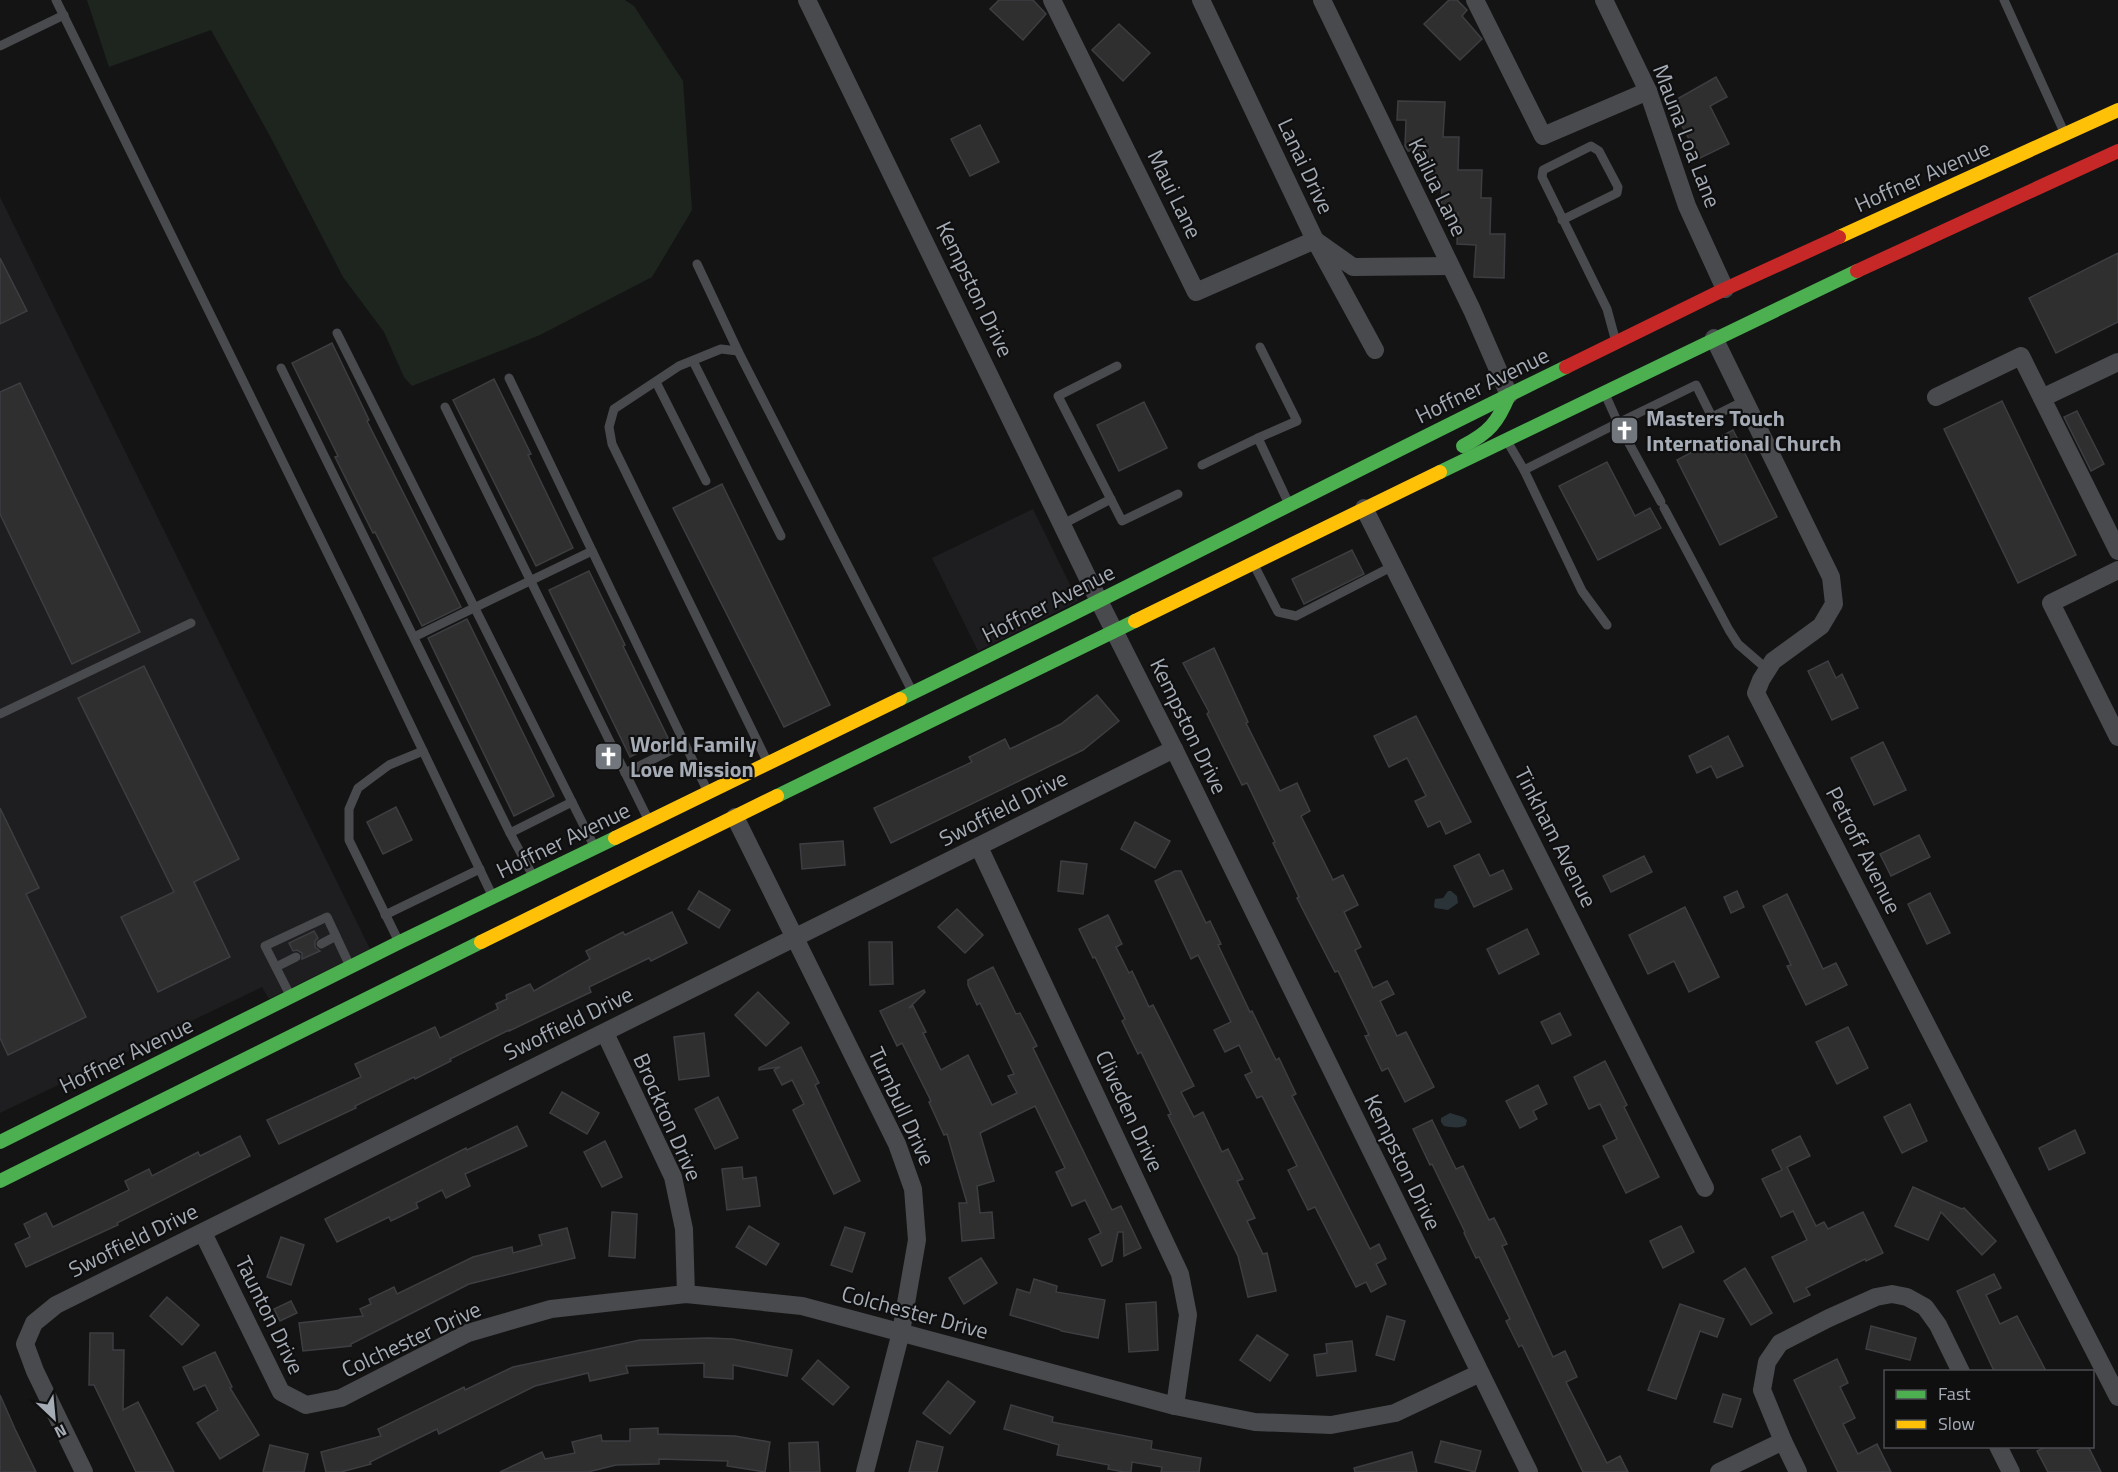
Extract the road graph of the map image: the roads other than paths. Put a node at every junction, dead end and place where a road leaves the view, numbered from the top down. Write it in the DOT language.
graph roads {
  1 [pos="56,0"];
  2 [pos="807,0"];
  3 [pos="1053,0"];
  4 [pos="1201,0"];
  5 [pos="1322,0"];
  6 [pos="1475,0"];
  7 [pos="1604,0"];
  8 [pos="2004,0"];
  9 [pos="64,15"];
  10 [pos="0,46"];
  11 [pos="1648,91"];
  12 [pos="2118,110"];
  13 [pos="2065,135"];
  14 [pos="2118,151"];
  15 [pos="1883,217"];
  16 [pos="1562,220"];
  17 [pos="1315,240"];
  18 [pos="697,264"];
  19 [pos="1450,267"];
  20 [pos="1760,288"];
  21 [pos="1725,289"];
  22 [pos="1724,320"];
  23 [pos="337,333"];
  24 [pos="1714,338"];
  25 [pos="1617,344"];
  26 [pos="1260,347"];
  27 [pos="1375,350"];
  28 [pos="738,351"];
  29 [pos="693,361"];
  30 [pos="2118,362"];
  31 [pos="1117,366"];
  32 [pos="281,368"];
  33 [pos="509,378"];
  34 [pos="656,382"];
  35 [pos="1604,392"];
  36 [pos="1509,395"];
  37 [pos="1936,397"];
  38 [pos="2042,398"];
  39 [pos="1744,401"];
  40 [pos="445,407"];
  41 [pos="1618,423"];
  42 [pos="1258,438"];
  43 [pos="1506,440"];
  44 [pos="1202,465"];
  45 [pos="1524,470"];
  46 [pos="706,481"];
  47 [pos="1178,494"];
  48 [pos="1111,499"];
  49 [pos="1289,504"];
  50 [pos="1364,508"];
  51 [pos="1063,524"];
  52 [pos="781,536"];
  53 [pos="592,551"];
  54 [pos="2118,551"];
  55 [pos="1253,563"];
  56 [pos="1393,566"];
  57 [pos="2118,570"];
  58 [pos="531,580"];
  59 [pos="1099,601"];
  60 [pos="474,608"];
  61 [pos="191,622"];
  62 [pos="1607,625"];
  63 [pos="1114,631"];
  64 [pos="414,637"];
  65 [pos="1768,670"];
  66 [pos="913,693"];
  67 [pos="0,714"];
  68 [pos="2115,725"];
  69 [pos="684,744"];
  70 [pos="1174,749"];
  71 [pos="423,751"];
  72 [pos="763,765"];
  73 [pos="625,773"];
  74 [pos="708,792"];
  75 [pos="572,802"];
  76 [pos="735,817"];
  77 [pos="649,822"];
  78 [pos="510,833"];
  79 [pos="979,847"];
  80 [pos="595,848"];
  81 [pos="480,869"];
  82 [pos="533,877"];
  83 [pos="493,897"];
  84 [pos="556,905"];
  85 [pos="386,915"];
  86 [pos="336,936"];
  87 [pos="795,939"];
  88 [pos="400,942"];
  89 [pos="321,944"];
  90 [pos="296,957"];
  91 [pos="350,966"];
  92 [pos="276,967"];
  93 [pos="290,996"];
  94 [pos="605,1033"];
  95 [pos="0,1142"];
  96 [pos="0,1181"];
  97 [pos="1705,1188"];
  98 [pos="203,1233"];
  99 [pos="686,1294"];
  100 [pos="900,1332"];
  101 [pos="1960,1370"];
  102 [pos="1480,1373"];
  103 [pos="2118,1397"];
  104 [pos="341,1398"];
  105 [pos="1175,1407"];
  106 [pos="1783,1441"];
  107 [pos="1999,1448"];
  108 [pos="84,1472"];
  109 [pos="865,1472"];
  110 [pos="1529,1472"];
  111 [pos="1719,1472"];
  112 [pos="1798,1472"];
  113 [pos="2011,1472"];
  1 -- 9 [label="lane"];
  2 -- 51 [label="street, Kempston Drive"];
  3 -- 17 [label="street, Maui Lane"];
  4 -- 17 [label="street, Lanai Drive"];
  5 -- 19 [label="street, Kailua Lane"];
  6 -- 11 [label="street"];
  7 -- 11 [label="street, Mauna Loa Lane"];
  8 -- 13 [label="lane"];
  9 -- 10 [label="lane"];
  9 -- 71 [label="lane"];
  11 -- 21 [label="street, Mauna Loa Lane"];
  12 -- 13 [label="main road, Hoffner Avenue"];
  13 -- 15 [label="main road, Hoffner Avenue"];
  14 -- 24 [label="main road"];
  15 -- 20 [label="main road"];
  15 -- 21 [label="main road, Hoffner Avenue"];
  16 -- 16 [label="lane"];
  16 -- 25 [label="lane"];
  17 -- 19 [label="street"];
  17 -- 27 [label="street, Lanai Drive"];
  18 -- 28 [label="lane"];
  19 -- 36 [label="street, Kailua Lane"];
  21 -- 25 [label="main road, Hoffner Avenue"];
  22 -- 24 [label="main road"];
  23 -- 60 [label="lane"];
  24 -- 35 [label="main road"];
  24 -- 39 [label="street, Petroff Avenue"];
  25 -- 36 [label="main road, Hoffner Avenue"];
  26 -- 42 [label="lane"];
  28 -- 29 [label="lane"];
  28 -- 66 [label="lane"];
  29 -- 34 [label="lane"];
  29 -- 52 [label="lane"];
  30 -- 38 [label="street"];
  31 -- 48 [label="lane"];
  32 -- 64 [label="lane"];
  33 -- 53 [label="lane"];
  34 -- 46 [label="lane"];
  34 -- 72 [label="lane"];
  35 -- 41 [label="lane"];
  35 -- 43 [label="main road"];
  36 -- 49 [label="main road, Hoffner Avenue"];
  36 -- 50 [label="main road"];
  37 -- 38 [label="street"];
  38 -- 54 [label="street"];
  39 -- 41 [label="lane"];
  39 -- 65 [label="street, Petroff Avenue"];
  40 -- 58 [label="lane"];
  41 -- 45 [label="lane"];
  41 -- 65 [label="lane"];
  42 -- 44 [label="lane"];
  42 -- 49 [label="lane"];
  43 -- 45 [label="lane"];
  43 -- 50 [label="main road"];
  45 -- 62 [label="lane"];
  47 -- 48 [label="lane"];
  48 -- 51 [label="lane"];
  49 -- 59 [label="main road, Hoffner Avenue"];
  50 -- 55 [label="main road"];
  50 -- 56 [label="street, Tinkham Avenue"];
  51 -- 59 [label="street, Kempston Drive"];
  53 -- 58 [label="lane"];
  53 -- 69 [label="lane"];
  55 -- 56 [label="lane"];
  55 -- 63 [label="main road"];
  56 -- 97 [label="street, Tinkham Avenue"];
  57 -- 68 [label="street"];
  58 -- 60 [label="lane"];
  58 -- 73 [label="lane"];
  59 -- 63 [label="street, Kempston Drive"];
  59 -- 66 [label="main road, Hoffner Avenue"];
  60 -- 64 [label="lane"];
  60 -- 75 [label="lane"];
  61 -- 67 [label="lane"];
  63 -- 70 [label="street, Kempston Drive"];
  63 -- 76 [label="main road"];
  64 -- 78 [label="lane"];
  65 -- 103 [label="street, Petroff Avenue"];
  66 -- 72 [label="main road, Hoffner Avenue"];
  69 -- 73 [label="lane"];
  69 -- 74 [label="lane"];
  70 -- 79 [label="street, Swoffield Drive"];
  70 -- 102 [label="street, Kempston Drive"];
  71 -- 81 [label="lane"];
  71 -- 85 [label="lane"];
  72 -- 74 [label="main road, Hoffner Avenue"];
  72 -- 84 [label="main road"];
  73 -- 77 [label="lane"];
  74 -- 77 [label="main road, Hoffner Avenue"];
  75 -- 78 [label="lane"];
  75 -- 80 [label="lane"];
  76 -- 84 [label="main road"];
  76 -- 87 [label="street, Turnbull Drive"];
  77 -- 80 [label="main road, Hoffner Avenue"];
  78 -- 82 [label="lane"];
  79 -- 87 [label="street, Swoffield Drive"];
  79 -- 105 [label="street, Cliveden Drive"];
  80 -- 82 [label="main road, Hoffner Avenue"];
  81 -- 83 [label="lane"];
  81 -- 85 [label="lane"];
  82 -- 83 [label="main road, Hoffner Avenue"];
  83 -- 88 [label="main road, Hoffner Avenue"];
  84 -- 96 [label="main road"];
  85 -- 88 [label="lane"];
  86 -- 89 [label="lane"];
  86 -- 91 [label="lane"];
  86 -- 92 [label="lane"];
  87 -- 94 [label="street, Swoffield Drive"];
  87 -- 100 [label="street, Turnbull Drive"];
  88 -- 91 [label="main road, Hoffner Avenue"];
  90 -- 92 [label="lane"];
  91 -- 93 [label="main road, Hoffner Avenue"];
  92 -- 93 [label="lane"];
  93 -- 95 [label="main road, Hoffner Avenue"];
  94 -- 98 [label="street, Swoffield Drive"];
  94 -- 99 [label="street, Brockton Drive"];
  98 -- 104 [label="street, Taunton Drive"];
  98 -- 108 [label="street, Swoffield Drive"];
  99 -- 100 [label="street, Colchester Drive"];
  99 -- 104 [label="street, Colchester Drive"];
  100 -- 105 [label="street, Colchester Drive"];
  100 -- 109 [label="street, Turnbull Drive"];
  101 -- 106 [label="street"];
  102 -- 105 [label="street, Colchester Drive"];
  102 -- 110 [label="street, Kempston Drive"];
  106 -- 111 [label="street"];
  106 -- 112 [label="street"];
  107 -- 113 [label="street"];
}
